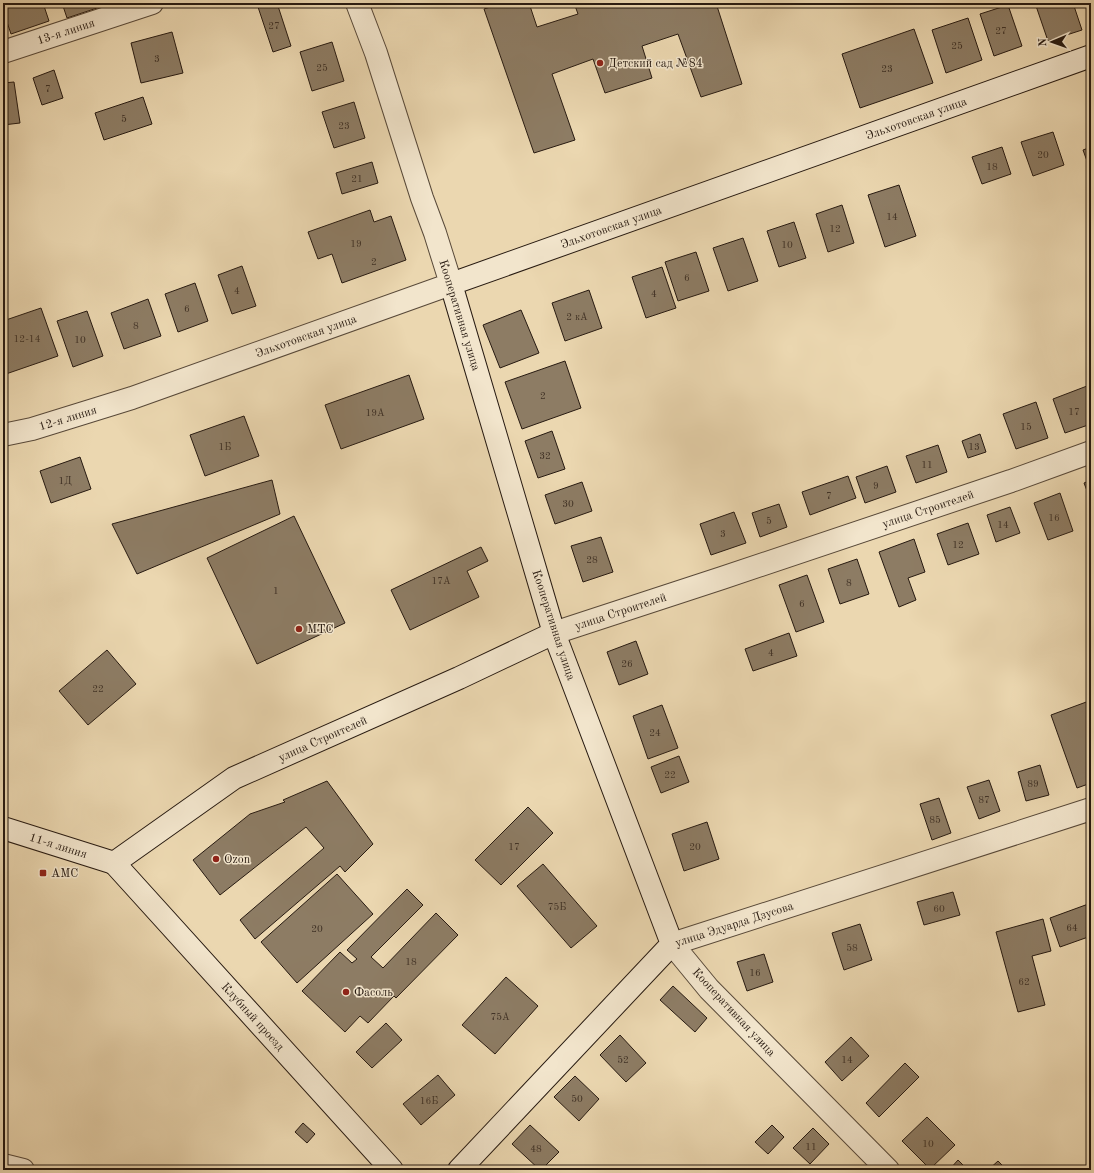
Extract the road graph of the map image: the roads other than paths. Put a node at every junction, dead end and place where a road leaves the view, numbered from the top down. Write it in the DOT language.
graph roads {
  1 [pos="152,3"];
  2 [pos="357,3"];
  3 [pos="3,52"];
  4 [pos="1091,56"];
  5 [pos="451,284"];
  6 [pos="132,398"];
  7 [pos="3,435"];
  8 [pos="1091,452"];
  9 [pos="554,633"];
  10 [pos="1091,809"];
  11 [pos="3,828"];
  12 [pos="114,863"];
  13 [pos="672,944"];
  14 [pos="3,1165"];
  15 [pos="23,1170"];
  16 [pos="392,1170"];
  17 [pos="459,1170"];
  18 [pos="888,1170"];
  1 -- 3 [label="street, 13-я линия"];
  2 -- 5 [label="street, Кооперативная улица"];
  4 -- 5 [label="street, Эльхотовская улица"];
  5 -- 6 [label="street, Эльхотовская улица"];
  5 -- 9 [label="street, Кооперативная улица"];
  6 -- 7 [label="street, 12-я линия"];
  8 -- 9 [label="street, улица Строителей"];
  9 -- 12 [label="street, улица Строителей"];
  9 -- 13 [label="street, Кооперативная улица"];
  10 -- 13 [label="street, улица Эдуарда Дзусова"];
  11 -- 12 [label="street, 11-я линия"];
  12 -- 16 [label="street, Клубный проезд"];
  13 -- 17 [label="street, улица Эдуарда Дзусова"];
  13 -- 18 [label="street, Кооперативная улица"];
  14 -- 15 [label="street"];
}
